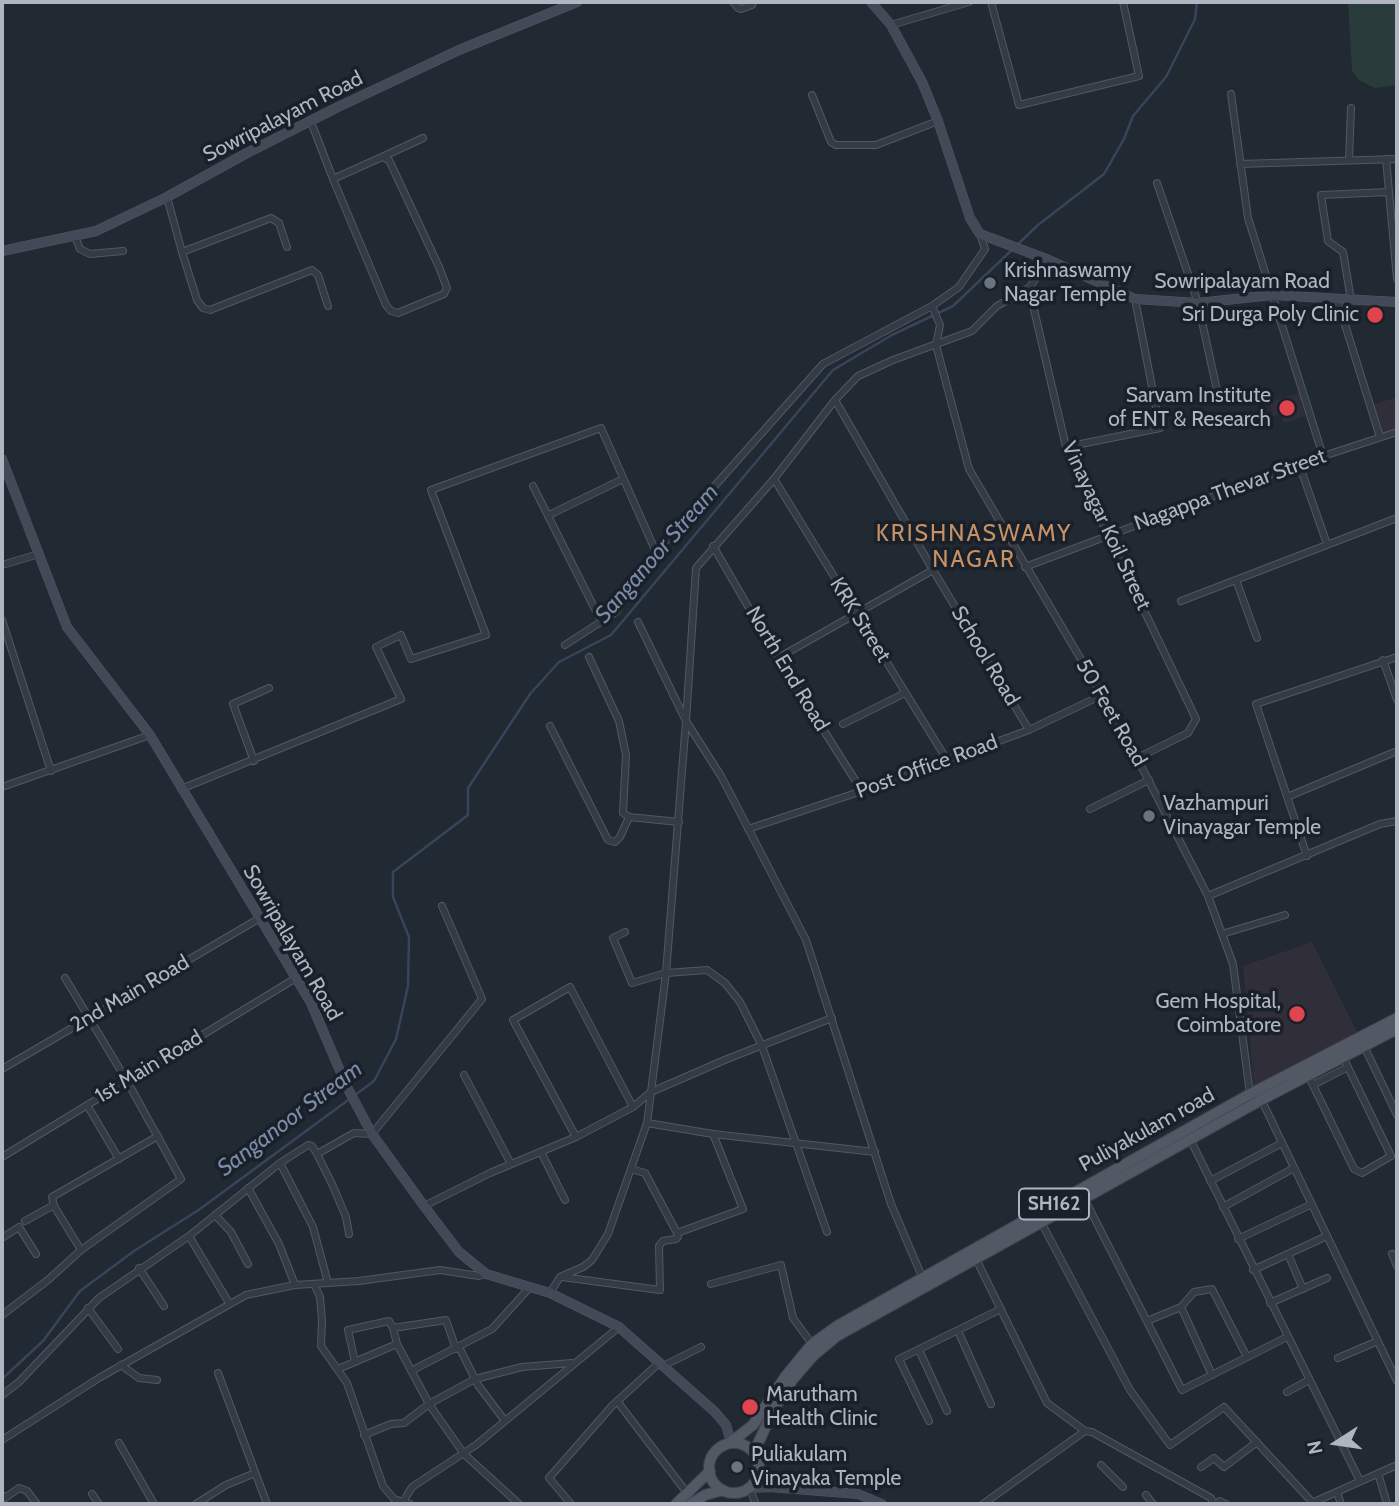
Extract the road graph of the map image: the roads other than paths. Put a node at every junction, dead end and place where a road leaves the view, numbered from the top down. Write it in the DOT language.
graph roads {
  1 [pos="577,2"];
  2 [pos="733,2"];
  3 [pos="753,2"];
  4 [pos="871,2"];
  5 [pos="969,2"];
  6 [pos="991,2"];
  7 [pos="1123,2"];
  8 [pos="891,25"];
  9 [pos="1231,94"];
  10 [pos="812,95"];
  11 [pos="1351,108"];
  12 [pos="938,121"];
  13 [pos="311,122"];
  14 [pos="423,138"];
  15 [pos="382,157"];
  16 [pos="1386,159"];
  17 [pos="1397,159"];
  18 [pos="1349,160"];
  19 [pos="1240,164"];
  20 [pos="333,179"];
  21 [pos="1157,183"];
  22 [pos="1389,192"];
  23 [pos="167,197"];
  24 [pos="980,234"];
  25 [pos="75,236"];
  26 [pos="287,247"];
  27 [pos="2,251"];
  28 [pos="123,251"];
  29 [pos="182,252"];
  30 [pos="1049,260"];
  31 [pos="1397,279"];
  32 [pos="1029,288"];
  33 [pos="1272,295"];
  34 [pos="1135,299"];
  35 [pos="1337,299"];
  36 [pos="1351,300"];
  37 [pos="1397,302"];
  38 [pos="1198,303"];
  39 [pos="328,306"];
  40 [pos="932,306"];
  41 [pos="936,345"];
  42 [pos="1218,395"];
  43 [pos="835,400"];
  44 [pos="1397,432"];
  45 [pos="1380,438"];
  46 [pos="1066,447"];
  47 [pos="1323,456"];
  48 [pos="2,459"];
  49 [pos="1299,464"];
  50 [pos="623,479"];
  51 [pos="774,479"];
  52 [pos="533,486"];
  53 [pos="549,515"];
  54 [pos="1397,518"];
  55 [pos="1110,534"];
  56 [pos="1326,544"];
  57 [pos="713,546"];
  58 [pos="656,552"];
  59 [pos="39,554"];
  60 [pos="2,565"];
  61 [pos="1025,567"];
  62 [pos="933,570"];
  63 [pos="1236,580"];
  64 [pos="1181,601"];
  65 [pos="857,615"];
  66 [pos="2,620"];
  67 [pos="601,621"];
  68 [pos="638,622"];
  69 [pos="1256,638"];
  70 [pos="565,645"];
  71 [pos="589,657"];
  72 [pos="1397,657"];
  73 [pos="778,658"];
  74 [pos="1383,660"];
  75 [pos="269,688"];
  76 [pos="905,693"];
  77 [pos="1102,695"];
  78 [pos="1397,700"];
  79 [pos="686,721"];
  80 [pos="843,724"];
  81 [pos="550,726"];
  82 [pos="1029,730"];
  83 [pos="150,735"];
  84 [pos="1397,751"];
  85 [pos="1137,758"];
  86 [pos="947,760"];
  87 [pos="254,761"];
  88 [pos="51,771"];
  89 [pos="1149,780"];
  90 [pos="2,787"];
  91 [pos="181,789"];
  92 [pos="862,791"];
  93 [pos="1287,797"];
  94 [pos="1090,809"];
  95 [pos="629,817"];
  96 [pos="1397,821"];
  97 [pos="679,822"];
  98 [pos="748,829"];
  99 [pos="1307,856"];
  100 [pos="1208,895"];
  101 [pos="442,906"];
  102 [pos="1285,915"];
  103 [pos="260,918"];
  104 [pos="625,932"];
  105 [pos="1222,934"];
  106 [pos="666,973"];
  107 [pos="65,978"];
  108 [pos="296,978"];
  109 [pos="88,1018"];
  110 [pos="832,1018"];
  111 [pos="1397,1018"];
  112 [pos="1397,1029"];
  113 [pos="762,1046"];
  114 [pos="1364,1046"];
  115 [pos="1345,1062"];
  116 [pos="2,1069"];
  117 [pos="464,1074"];
  118 [pos="1311,1080"];
  119 [pos="127,1081"];
  120 [pos="652,1092"];
  121 [pos="1256,1097"];
  122 [pos="87,1105"];
  123 [pos="633,1107"];
  124 [pos="1397,1115"];
  125 [pos="648,1122"];
  126 [pos="372,1134"];
  127 [pos="713,1134"];
  128 [pos="158,1136"];
  129 [pos="576,1137"];
  130 [pos="1190,1139"];
  131 [pos="793,1141"];
  132 [pos="1282,1143"];
  133 [pos="541,1152"];
  134 [pos="875,1152"];
  135 [pos="317,1154"];
  136 [pos="2,1157"];
  137 [pos="118,1159"];
  138 [pos="280,1163"];
  139 [pos="511,1164"];
  140 [pos="1294,1168"];
  141 [pos="631,1169"];
  142 [pos="1210,1181"];
  143 [pos="247,1188"];
  144 [pos="1084,1198"];
  145 [pos="565,1200"];
  146 [pos="1312,1204"];
  147 [pos="54,1205"];
  148 [pos="424,1206"];
  149 [pos="1223,1207"];
  150 [pos="215,1215"];
  151 [pos="25,1221"];
  152 [pos="1041,1222"];
  153 [pos="827,1232"];
  154 [pos="677,1233"];
  155 [pos="349,1234"];
  156 [pos="189,1236"];
  157 [pos="1327,1237"];
  158 [pos="2,1238"];
  159 [pos="1238,1239"];
  160 [pos="81,1250"];
  161 [pos="36,1254"];
  162 [pos="1288,1254"];
  163 [pos="1392,1254"];
  164 [pos="976,1259"];
  165 [pos="248,1264"];
  166 [pos="1397,1266"];
  167 [pos="139,1268"];
  168 [pos="1253,1270"];
  169 [pos="486,1273"];
  170 [pos="560,1277"];
  171 [pos="1327,1278"];
  172 [pos="925,1282"];
  173 [pos="328,1283"];
  174 [pos="314,1284"];
  175 [pos="711,1284"];
  176 [pos="295,1285"];
  177 [pos="530,1287"];
  178 [pos="1303,1289"];
  179 [pos="550,1293"];
  180 [pos="229,1303"];
  181 [pos="1270,1303"];
  182 [pos="164,1306"];
  183 [pos="1181,1307"];
  184 [pos="88,1308"];
  185 [pos="1001,1310"];
  186 [pos="2,1315"];
  187 [pos="1147,1321"];
  188 [pos="619,1327"];
  189 [pos="393,1328"];
  190 [pos="958,1331"];
  191 [pos="1287,1337"];
  192 [pos="1378,1341"];
  193 [pos="397,1344"];
  194 [pos="812,1344"];
  195 [pos="701,1347"];
  196 [pos="457,1348"];
  197 [pos="117,1349"];
  198 [pos="919,1350"];
  199 [pos="1247,1357"];
  200 [pos="1338,1358"];
  201 [pos="355,1362"];
  202 [pos="574,1362"];
  203 [pos="121,1365"];
  204 [pos="661,1365"];
  205 [pos="338,1369"];
  206 [pos="411,1371"];
  207 [pos="218,1373"];
  208 [pos="1212,1375"];
  209 [pos="475,1379"];
  210 [pos="157,1380"];
  211 [pos="1309,1380"];
  212 [pos="1397,1381"];
  213 [pos="1287,1392"];
  214 [pos="2,1395"];
  215 [pos="617,1401"];
  216 [pos="429,1404"];
  217 [pos="991,1404"];
  218 [pos="947,1411"];
  219 [pos="505,1421"];
  220 [pos="929,1421"];
  221 [pos="1085,1431"];
  222 [pos="363,1435"];
  223 [pos="2,1440"];
  224 [pos="731,1442"];
  225 [pos="1257,1442"];
  226 [pos="119,1443"];
  227 [pos="754,1452"];
  228 [pos="464,1454"];
  229 [pos="1101,1465"];
  230 [pos="1397,1465"];
  231 [pos="1201,1467"];
  232 [pos="709,1471"];
  233 [pos="255,1473"];
  234 [pos="1378,1473"];
  235 [pos="1360,1481"];
  236 [pos="1123,1487"];
  237 [pos="749,1488"];
  238 [pos="723,1490"];
  239 [pos="1337,1492"];
  240 [pos="92,1494"];
  241 [pos="2,1495"];
  242 [pos="1146,1495"];
  243 [pos="689,1499"];
  244 [pos="406,1503"];
  245 [pos="37,1504"];
  246 [pos="99,1504"];
  247 [pos="154,1504"];
  248 [pos="196,1504"];
  249 [pos="267,1504"];
  250 [pos="519,1504"];
  251 [pos="572,1504"];
  252 [pos="676,1504"];
  253 [pos="756,1504"];
  254 [pos="882,1504"];
  255 [pos="983,1504"];
  256 [pos="1153,1504"];
  257 [pos="1214,1504"];
  258 [pos="1226,1504"];
  259 [pos="1312,1504"];
  260 [pos="1341,1504"];
  261 [pos="1387,1504"];
  1 -- 13 [label="street, Sowripalayam Road"];
  2 -- 3 [label="street"];
  4 -- 8 [label="street"];
  5 -- 8 [label="street"];
  6 -- 7 [label="street"];
  8 -- 12 [label="street"];
  9 -- 19 [label="street"];
  10 -- 12 [label="street"];
  11 -- 18 [label="street"];
  12 -- 24 [label="street"];
  13 -- 20 [label="street"];
  13 -- 23 [label="street, Sowripalayam Road"];
  14 -- 15 [label="street"];
  15 -- 20 [label="street"];
  15 -- 20 [label="street"];
  16 -- 17 [label="street"];
  16 -- 18 [label="street"];
  16 -- 22 [label="street"];
  18 -- 19 [label="street"];
  19 -- 33 [label="street"];
  21 -- 38 [label="street"];
  22 -- 31 [label="street"];
  22 -- 36 [label="street"];
  23 -- 25 [label="street, Sowripalayam Road"];
  23 -- 29 [label="street"];
  24 -- 30 [label="street, Sowripalayam Road"];
  24 -- 40 [label="street"];
  25 -- 27 [label="street, Sowripalayam Road"];
  25 -- 28 [label="street"];
  26 -- 29 [label="street"];
  29 -- 39 [label="street"];
  30 -- 32 [label="street"];
  30 -- 34 [label="street, Sowripalayam Road"];
  32 -- 41 [label="street"];
  32 -- 46 [label="street, Vinayagar Koil Street"];
  33 -- 35 [label="street, Sowripalayam Road"];
  33 -- 38 [label="street, Sowripalayam Road"];
  33 -- 47 [label="street"];
  34 -- 38 [label="street, Sowripalayam Road"];
  34 -- 46 [label="street"];
  35 -- 36 [label="street, Sowripalayam Road"];
  35 -- 45 [label="street"];
  36 -- 37 [label="street, Sowripalayam Road"];
  38 -- 42 [label="street"];
  40 -- 41 [label="street"];
  40 -- 58 [label="street"];
  41 -- 43 [label="street"];
  41 -- 61 [label="street, 50 Feet Road"];
  43 -- 51 [label="street"];
  43 -- 62 [label="street, School Road"];
  44 -- 45 [label="street, Nagappa Thevar Street"];
  45 -- 47 [label="street, Nagappa Thevar Street"];
  46 -- 55 [label="street, Vinayagar Koil Street"];
  47 -- 49 [label="street, Nagappa Thevar Street"];
  48 -- 59 [label="street, Sowripalayam Road"];
  49 -- 55 [label="street, Nagappa Thevar Street"];
  49 -- 56 [label="street"];
  50 -- 53 [label="street"];
  50 -- 58 [label="street"];
  50 -- 87 [label="street"];
  51 -- 57 [label="street"];
  51 -- 65 [label="street, KRK Street"];
  52 -- 53 [label="street"];
  53 -- 67 [label="street"];
  54 -- 56 [label="street"];
  55 -- 61 [label="street, Nagappa Thevar Street"];
  55 -- 85 [label="street, Vinayagar Koil Street"];
  56 -- 63 [label="street"];
  57 -- 73 [label="street, North End Road"];
  57 -- 79 [label="street"];
  58 -- 67 [label="street"];
  59 -- 60 [label="street"];
  59 -- 83 [label="street, Sowripalayam Road"];
  61 -- 77 [label="street, 50 Feet Road"];
  62 -- 65 [label="street"];
  62 -- 82 [label="street, School Road"];
  63 -- 64 [label="street"];
  63 -- 69 [label="street"];
  65 -- 73 [label="street"];
  65 -- 76 [label="street, KRK Street"];
  66 -- 88 [label="street"];
  67 -- 70 [label="street"];
  68 -- 79 [label="street"];
  71 -- 95 [label="street"];
  72 -- 74 [label="street"];
  73 -- 92 [label="street, North End Road"];
  74 -- 78 [label="street"];
  74 -- 93 [label="street"];
  75 -- 87 [label="street"];
  76 -- 80 [label="street"];
  76 -- 86 [label="street, KRK Street"];
  77 -- 82 [label="street, Post Office Road"];
  77 -- 85 [label="street, 50 Feet Road"];
  79 -- 97 [label="street"];
  79 -- 98 [label="street"];
  81 -- 95 [label="street"];
  82 -- 86 [label="street, Post Office Road"];
  83 -- 88 [label="street"];
  83 -- 91 [label="street, Sowripalayam Road"];
  84 -- 93 [label="street"];
  85 -- 89 [label="street, 50 Feet Road"];
  86 -- 92 [label="street, Post Office Road"];
  87 -- 91 [label="street"];
  88 -- 90 [label="street"];
  89 -- 94 [label="street"];
  89 -- 100 [label="street, 50 Feet Road"];
  91 -- 103 [label="street, Sowripalayam Road"];
  92 -- 98 [label="street, Post Office Road"];
  93 -- 99 [label="street"];
  95 -- 97 [label="street"];
  96 -- 99 [label="street"];
  97 -- 106 [label="street"];
  98 -- 110 [label="street"];
  99 -- 100 [label="street"];
  100 -- 105 [label="street, 50 Feet Road"];
  101 -- 126 [label="street"];
  102 -- 105 [label="street"];
  103 -- 108 [label="street, Sowripalayam Road"];
  103 -- 109 [label="street, 2nd Main Road"];
  104 -- 106 [label="street"];
  105 -- 121 [label="street, 50 Feet Road"];
  106 -- 113 [label="street"];
  106 -- 120 [label="street"];
  107 -- 109 [label="street"];
  108 -- 119 [label="street, 1st Main Road"];
  108 -- 126 [label="street, Sowripalayam Road"];
  109 -- 116 [label="street, 2nd Main Road"];
  109 -- 119 [label="street"];
  110 -- 113 [label="street"];
  110 -- 134 [label="street"];
  111 -- 121 [label="main road, Puliyakulam road / SH162"];
  112 -- 114 [label="main road, Puliyakulam road / SH162"];
  113 -- 120 [label="street"];
  113 -- 131 [label="street"];
  114 -- 115 [label="main road, Puliyakulam road / SH162"];
  114 -- 124 [label="street"];
  115 -- 118 [label="main road, Puliyakulam road / SH162"];
  115 -- 118 [label="street"];
  117 -- 139 [label="street"];
  118 -- 121 [label="main road, Puliyakulam road / SH162"];
  119 -- 122 [label="street, 1st Main Road"];
  119 -- 128 [label="street"];
  120 -- 123 [label="street"];
  120 -- 125 [label="street"];
  121 -- 130 [label="main road, Puliyakulam road / SH162"];
  121 -- 132 [label="street, 50 Feet Road"];
  121 -- 172 [label="main road, Puliyakulam road / SH162"];
  122 -- 136 [label="street, 1st Main Road"];
  122 -- 137 [label="street"];
  123 -- 129 [label="street"];
  123 -- 129 [label="street"];
  125 -- 127 [label="street"];
  125 -- 141 [label="street"];
  126 -- 135 [label="street"];
  126 -- 148 [label="street, Sowripalayam Road"];
  127 -- 131 [label="street"];
  127 -- 154 [label="street"];
  128 -- 137 [label="street"];
  128 -- 160 [label="street"];
  129 -- 133 [label="street"];
  130 -- 142 [label="street"];
  130 -- 144 [label="main road, Puliyakulam road / SH162"];
  131 -- 134 [label="street"];
  131 -- 153 [label="street"];
  132 -- 140 [label="street, 50 Feet Road"];
  132 -- 142 [label="street"];
  133 -- 139 [label="street"];
  133 -- 145 [label="street"];
  134 -- 172 [label="street"];
  135 -- 138 [label="street"];
  135 -- 155 [label="street"];
  137 -- 147 [label="street"];
  138 -- 143 [label="street"];
  138 -- 173 [label="street"];
  139 -- 148 [label="street"];
  140 -- 146 [label="street, 50 Feet Road"];
  140 -- 149 [label="street"];
  141 -- 154 [label="street"];
  141 -- 170 [label="street"];
  142 -- 149 [label="street"];
  143 -- 150 [label="street"];
  143 -- 176 [label="street"];
  144 -- 152 [label="main road, Puliyakulam road / SH162"];
  144 -- 187 [label="street"];
  146 -- 157 [label="street, 50 Feet Road"];
  146 -- 159 [label="street"];
  147 -- 151 [label="street"];
  147 -- 160 [label="street"];
  148 -- 169 [label="street, Sowripalayam Road"];
  149 -- 159 [label="street"];
  150 -- 156 [label="street"];
  150 -- 165 [label="street"];
  152 -- 164 [label="main road, Puliyakulam road / SH162"];
  152 -- 225 [label="street"];
  154 -- 170 [label="street"];
  156 -- 167 [label="street"];
  156 -- 180 [label="street"];
  157 -- 162 [label="street"];
  157 -- 192 [label="street, 50 Feet Road"];
  158 -- 161 [label="street"];
  159 -- 168 [label="street"];
  160 -- 186 [label="street"];
  162 -- 168 [label="street"];
  162 -- 178 [label="street"];
  163 -- 166 [label="street"];
  164 -- 172 [label="main road, Puliyakulam road / SH162"];
  164 -- 185 [label="street"];
  167 -- 182 [label="street"];
  167 -- 184 [label="street"];
  168 -- 181 [label="street"];
  169 -- 173 [label="street"];
  169 -- 177 [label="street, Sowripalayam Road"];
  170 -- 179 [label="street"];
  171 -- 178 [label="street"];
  172 -- 194 [label="main road, Puliyakulam road / SH162"];
  172 -- 227 [label="main road, Puliyakulam road / SH162"];
  173 -- 174 [label="street"];
  174 -- 176 [label="street"];
  174 -- 205 [label="street"];
  175 -- 194 [label="street"];
  176 -- 180 [label="street"];
  177 -- 179 [label="street, Sowripalayam Road"];
  177 -- 196 [label="street"];
  178 -- 181 [label="street"];
  179 -- 188 [label="street, Sowripalayam Road"];
  180 -- 203 [label="street"];
  181 -- 191 [label="street"];
  183 -- 187 [label="street"];
  183 -- 199 [label="street"];
  183 -- 208 [label="street"];
  184 -- 197 [label="street"];
  184 -- 214 [label="street"];
  185 -- 190 [label="street"];
  185 -- 221 [label="street"];
  187 -- 208 [label="street"];
  188 -- 202 [label="street"];
  188 -- 204 [label="street, Sowripalayam Road"];
  189 -- 193 [label="street"];
  189 -- 196 [label="street"];
  189 -- 201 [label="street"];
  190 -- 198 [label="street"];
  190 -- 217 [label="street"];
  191 -- 199 [label="street"];
  191 -- 211 [label="street"];
  192 -- 200 [label="street"];
  192 -- 212 [label="street, 50 Feet Road"];
  193 -- 201 [label="street"];
  193 -- 206 [label="street"];
  194 -- 224 [label="main road, Puliyakulam road / SH162"];
  195 -- 204 [label="street"];
  196 -- 206 [label="street"];
  196 -- 209 [label="street"];
  198 -- 218 [label="street"];
  198 -- 220 [label="street"];
  199 -- 208 [label="street"];
  201 -- 205 [label="street"];
  202 -- 209 [label="street"];
  202 -- 219 [label="street"];
  203 -- 210 [label="street"];
  203 -- 223 [label="street"];
  204 -- 215 [label="street"];
  204 -- 224 [label="street, Sowripalayam Road"];
  205 -- 222 [label="street"];
  206 -- 216 [label="street"];
  207 -- 233 [label="street"];
  209 -- 216 [label="street"];
  209 -- 219 [label="street"];
  211 -- 213 [label="street"];
  211 -- 235 [label="street"];
  215 -- 243 [label="street"];
  215 -- 251 [label="street"];
  216 -- 222 [label="street"];
  216 -- 228 [label="street"];
  219 -- 228 [label="street"];
  221 -- 255 [label="street"];
  221 -- 257 [label="street"];
  222 -- 244 [label="street"];
  224 -- 227 [label="main road"];
  224 -- 232 [label="main road, Puliyakulam road"];
  225 -- 231 [label="street"];
  225 -- 259 [label="street"];
  226 -- 247 [label="street"];
  227 -- 237 [label="main road"];
  228 -- 244 [label="street"];
  228 -- 250 [label="street"];
  229 -- 236 [label="street"];
  230 -- 234 [label="street"];
  232 -- 238 [label="main road"];
  232 -- 243 [label="main road"];
  233 -- 248 [label="street"];
  233 -- 249 [label="street"];
  234 -- 235 [label="street"];
  234 -- 261 [label="street"];
  235 -- 239 [label="street"];
  237 -- 238 [label="main road"];
  237 -- 253 [label="street"];
  237 -- 254 [label="street"];
  238 -- 243 [label="main road"];
  239 -- 259 [label="street"];
  239 -- 260 [label="street"];
  240 -- 246 [label="street"];
  241 -- 245 [label="street"];
  242 -- 256 [label="street"];
  243 -- 252 [label="main road"];
  257 -- 258 [label="street"];
}
